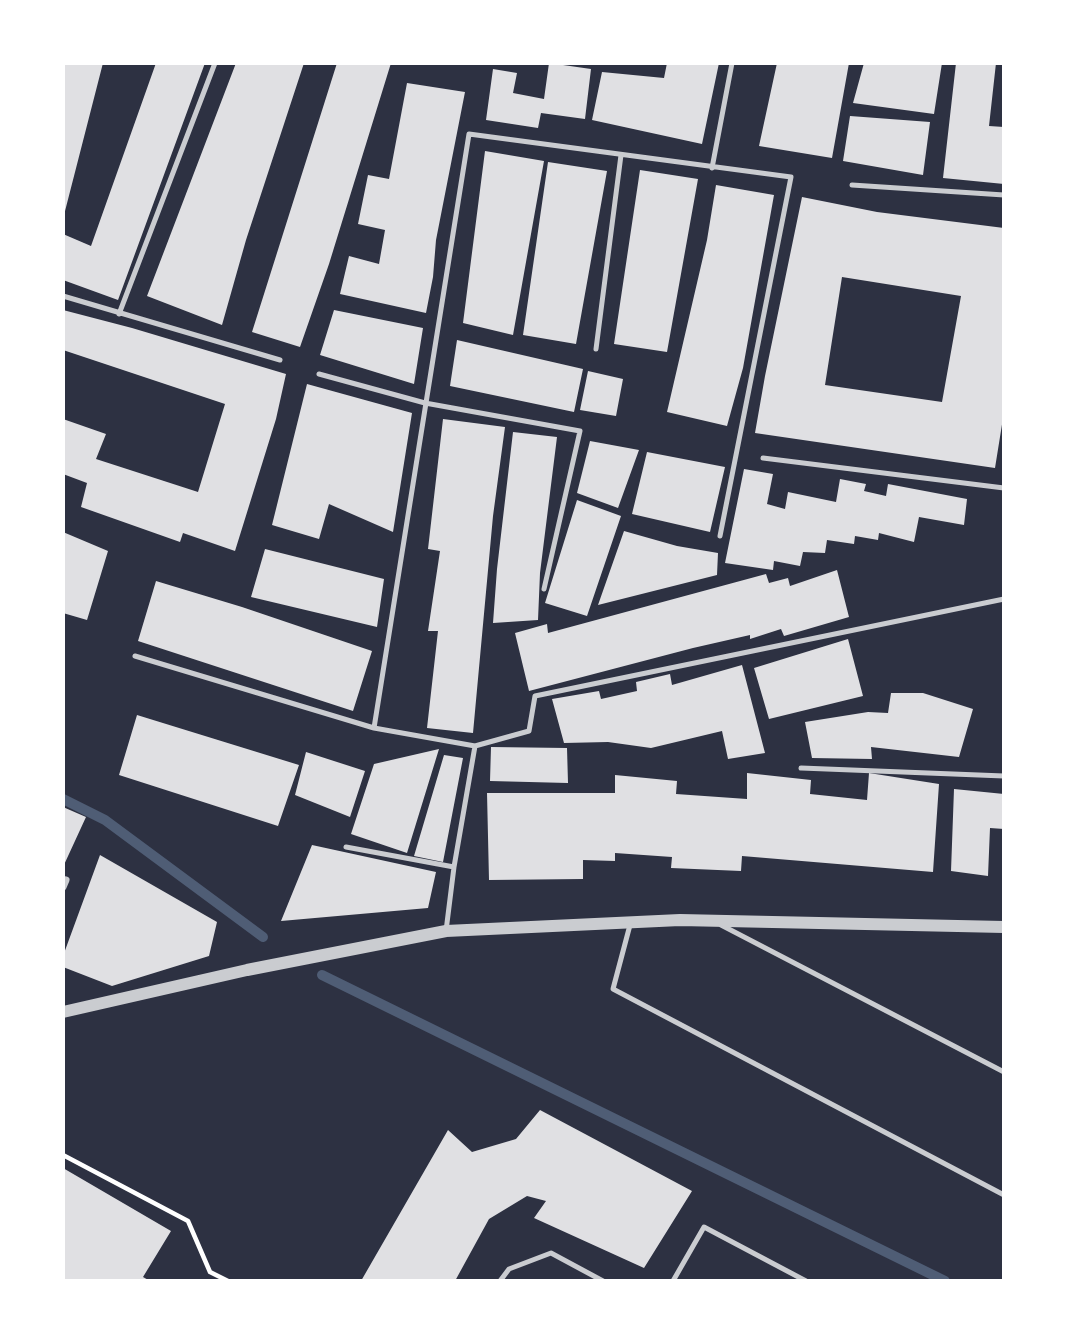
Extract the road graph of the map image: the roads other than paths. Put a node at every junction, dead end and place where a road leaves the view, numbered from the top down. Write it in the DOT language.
graph roads {
  1 [pos="215,63"];
  2 [pos="732,63"];
  3 [pos="621,155"];
  4 [pos="712,167"];
  5 [pos="852,185"];
  6 [pos="1004,195"];
  7 [pos="63,296"];
  8 [pos="119,314"];
  9 [pos="596,349"];
  10 [pos="280,360"];
  11 [pos="319,374"];
  12 [pos="425,403"];
  13 [pos="763,458"];
  14 [pos="1004,488"];
  15 [pos="720,536"];
  16 [pos="544,589"];
  17 [pos="1004,599"];
  18 [pos="135,656"];
  19 [pos="374,728"];
  20 [pos="475,746"];
  21 [pos="801,768"];
  22 [pos="1004,776"];
  23 [pos="346,847"];
  24 [pos="454,867"];
  25 [pos="712,920"];
  26 [pos="631,922"];
  27 [pos="1004,927"];
  28 [pos="446,931"];
  29 [pos="67,1008"];
  30 [pos="1004,1072"];
  31 [pos="1004,1195"];
  32 [pos="500,1281"];
  33 [pos="603,1281"];
  34 [pos="673,1281"];
  35 [pos="807,1281"];
  1 -- 8 [label="lane"];
  2 -- 4 [label="lane"];
  3 -- 4 [label="lane"];
  3 -- 9 [label="lane"];
  3 -- 12 [label="lane"];
  4 -- 15 [label="lane"];
  5 -- 6 [label="lane"];
  7 -- 8 [label="lane"];
  8 -- 10 [label="lane"];
  11 -- 12 [label="lane"];
  12 -- 16 [label="lane"];
  12 -- 19 [label="lane"];
  13 -- 14 [label="lane"];
  17 -- 20 [label="lane"];
  18 -- 19 [label="lane"];
  19 -- 20 [label="lane"];
  20 -- 24 [label="lane"];
  21 -- 22 [label="lane"];
  23 -- 24 [label="lane"];
  24 -- 28 [label="lane"];
  25 -- 26 [label="street"];
  25 -- 27 [label="street"];
  25 -- 30 [label="lane"];
  26 -- 28 [label="street"];
  26 -- 31 [label="lane"];
  28 -- 29 [label="street"];
  32 -- 33 [label="lane"];
  34 -- 35 [label="lane"];
}
